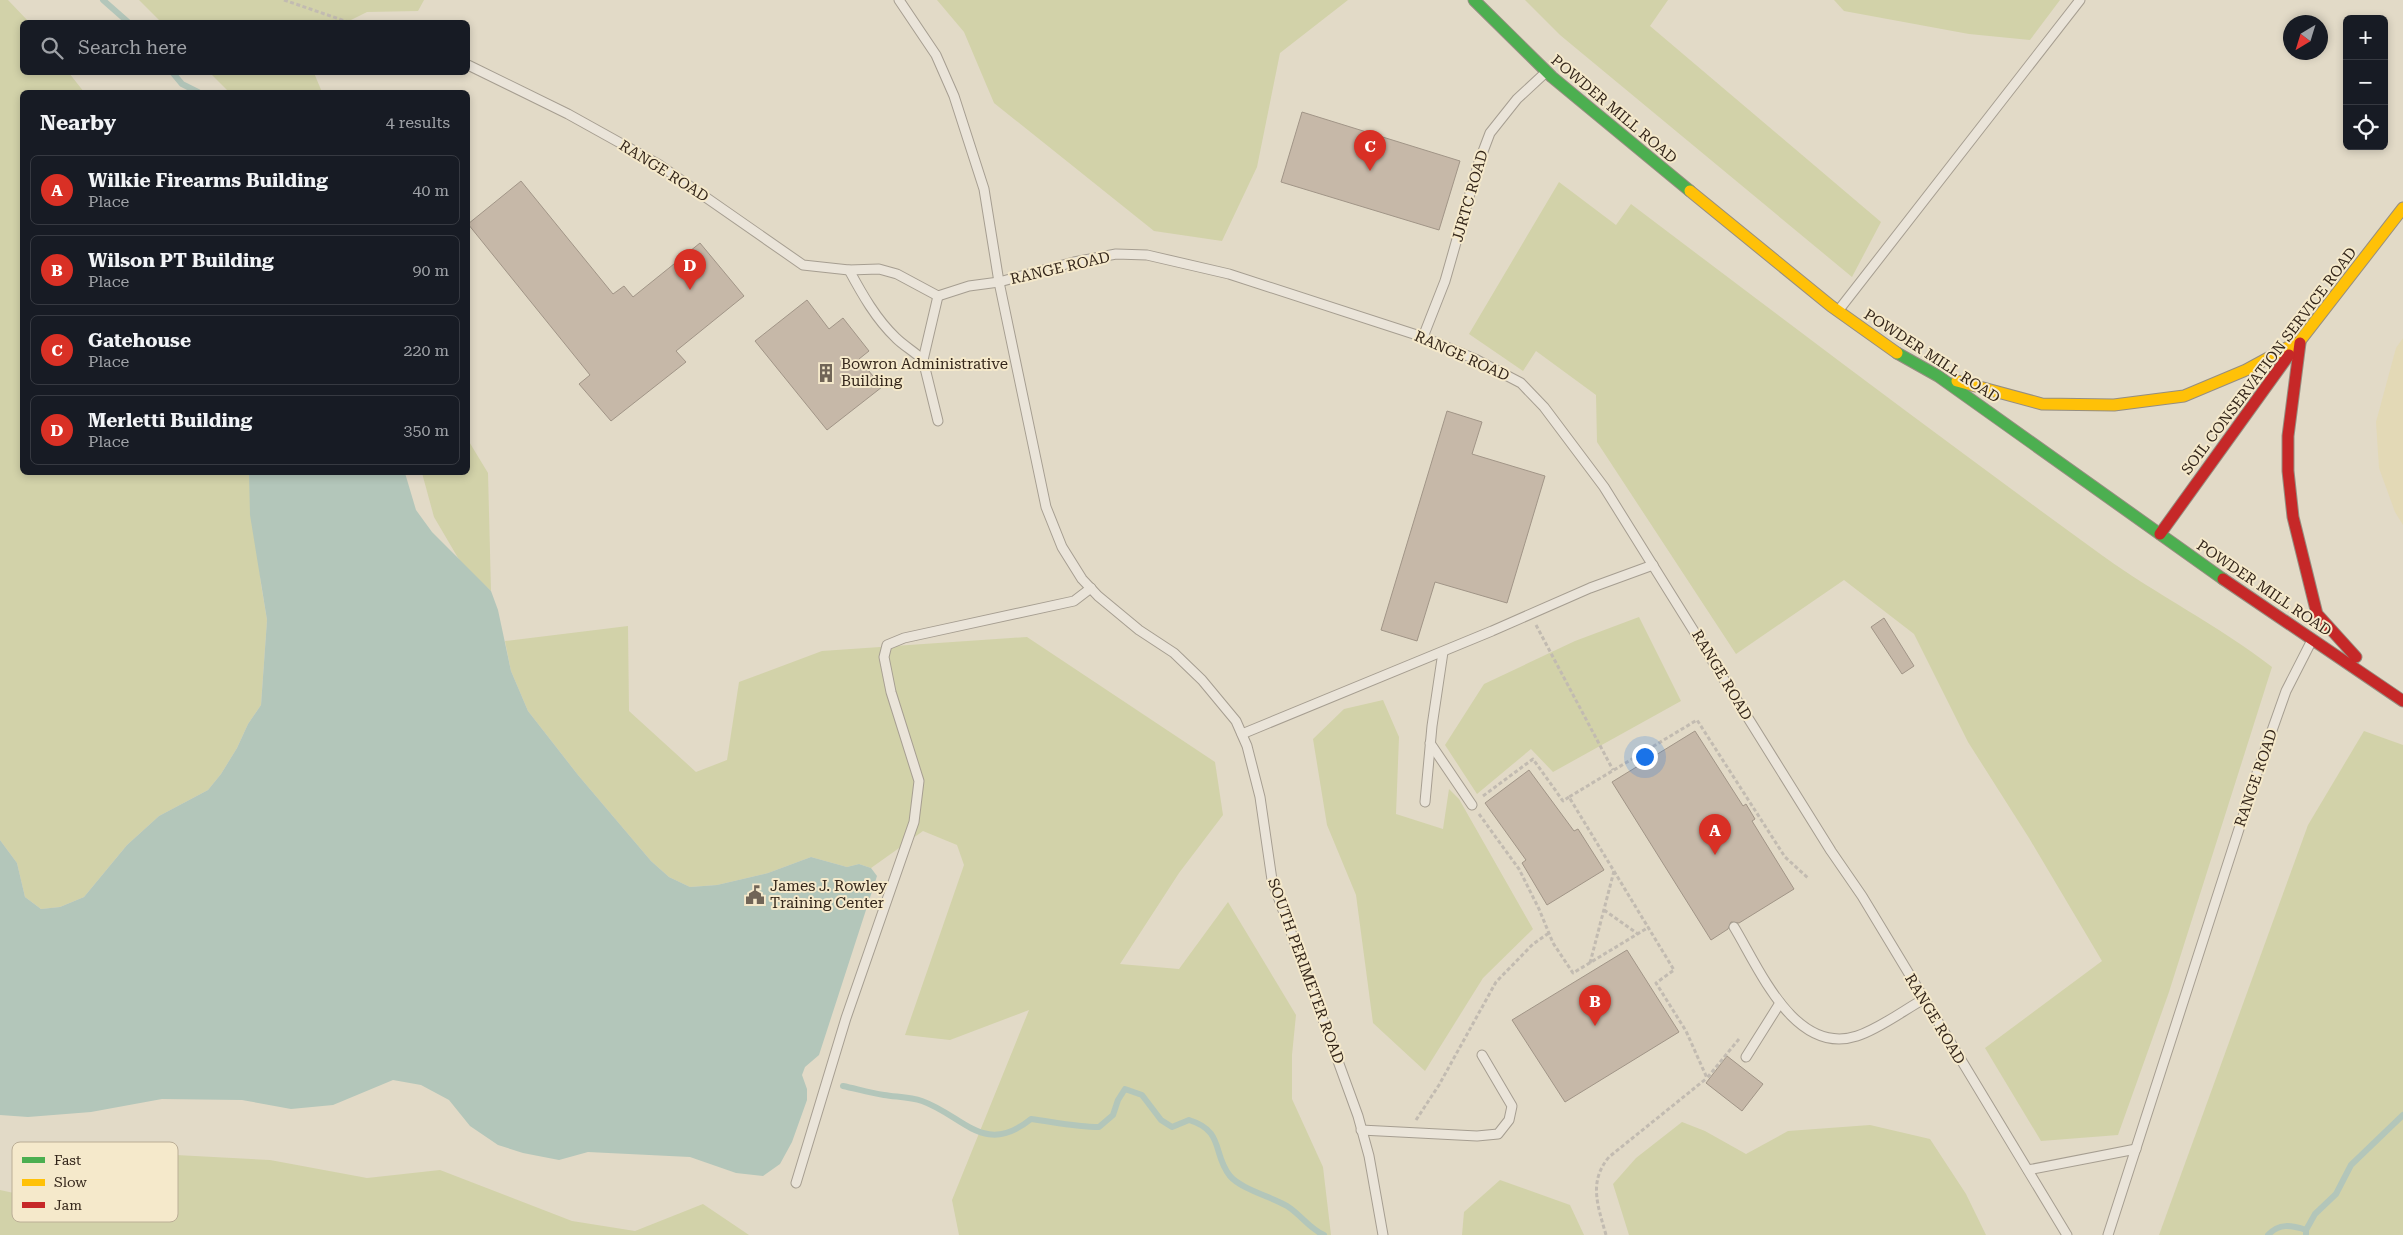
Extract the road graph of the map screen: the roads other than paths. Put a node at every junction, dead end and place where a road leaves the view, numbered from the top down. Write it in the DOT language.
graph roads {
  1 [pos="899,0"];
  2 [pos="1474,0"];
  3 [pos="2080,0"];
  4 [pos="470,66"];
  5 [pos="1546,72"];
  6 [pos="2403,208"];
  7 [pos="849,270"];
  8 [pos="1000,282"];
  9 [pos="938,296"];
  10 [pos="1838,311"];
  11 [pos="1423,337"];
  12 [pos="2300,340"];
  13 [pos="923,360"];
  14 [pos="1938,376"];
  15 [pos="938,421"];
  16 [pos="2160,534"];
  17 [pos="1653,565"];
  18 [pos="1091,588"];
  19 [pos="2313,639"];
  20 [pos="1443,652"];
  21 [pos="2384,688"];
  22 [pos="2403,701"];
  23 [pos="1242,734"];
  24 [pos="1430,743"];
  25 [pos="1425,802"];
  26 [pos="1472,805"];
  27 [pos="1734,927"];
  28 [pos="1924,999"];
  29 [pos="1780,1003"];
  30 [pos="1482,1054"];
  31 [pos="1746,1058"];
  32 [pos="1362,1130"];
  33 [pos="2136,1149"];
  34 [pos="2028,1170"];
  35 [pos="796,1183"];
  36 [pos="1383,1235"];
  37 [pos="2067,1235"];
  38 [pos="2108,1235"];
  1 -- 8 [label="lane, SOUTH PERIMETER ROAD"];
  2 -- 5 [label="main road, POWDER MILL ROAD"];
  3 -- 10 [label="lane"];
  4 -- 7 [label="lane, RANGE ROAD"];
  5 -- 10 [label="main road, POWDER MILL ROAD"];
  5 -- 11 [label="lane, JJRTC ROAD"];
  6 -- 12 [label="main road, SOIL CONSERVATION SERVICE ROAD"];
  7 -- 9 [label="lane, RANGE ROAD"];
  7 -- 13 [label="lane"];
  8 -- 9 [label="lane, RANGE ROAD"];
  8 -- 11 [label="lane, RANGE ROAD"];
  8 -- 18 [label="lane, SOUTH PERIMETER ROAD"];
  9 -- 13 [label="lane"];
  10 -- 14 [label="main road, POWDER MILL ROAD"];
  11 -- 17 [label="lane, RANGE ROAD"];
  12 -- 14 [label="main road"];
  12 -- 16 [label="main road, SOIL CONSERVATION SERVICE ROAD"];
  12 -- 21 [label="main road"];
  13 -- 15 [label="lane"];
  14 -- 16 [label="main road, POWDER MILL ROAD"];
  16 -- 19 [label="main road, POWDER MILL ROAD"];
  17 -- 20 [label="lane"];
  17 -- 28 [label="lane, RANGE ROAD"];
  18 -- 23 [label="lane, SOUTH PERIMETER ROAD"];
  18 -- 35 [label="lane"];
  19 -- 21 [label="main road, POWDER MILL ROAD"];
  19 -- 33 [label="lane, RANGE ROAD"];
  20 -- 23 [label="lane"];
  20 -- 24 [label="lane"];
  21 -- 22 [label="main road, POWDER MILL ROAD"];
  23 -- 32 [label="lane, SOUTH PERIMETER ROAD"];
  24 -- 25 [label="lane"];
  24 -- 26 [label="lane"];
  27 -- 29 [label="lane"];
  28 -- 29 [label="lane"];
  28 -- 34 [label="lane, RANGE ROAD"];
  29 -- 31 [label="lane"];
  30 -- 32 [label="lane"];
  32 -- 36 [label="lane, SOUTH PERIMETER ROAD"];
  33 -- 34 [label="lane"];
  33 -- 38 [label="lane, RANGE ROAD"];
  34 -- 37 [label="lane, RANGE ROAD"];
}
